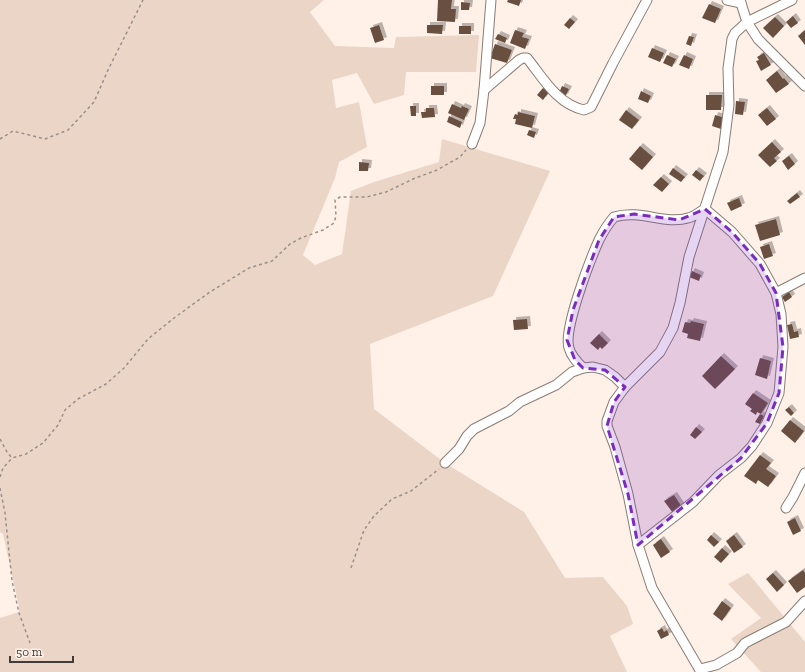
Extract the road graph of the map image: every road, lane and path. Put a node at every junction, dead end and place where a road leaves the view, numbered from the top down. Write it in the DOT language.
graph roads {
  1 [pos="143,0"];
  2 [pos="491,0"];
  3 [pos="647,0"];
  4 [pos="726,0"];
  5 [pos="792,0"];
  6 [pos="741,2"];
  7 [pos="747,22"];
  8 [pos="805,86"];
  9 [pos="484,90"];
  10 [pos="0,139"];
  11 [pos="472,144"];
  12 [pos="705,209"];
  13 [pos="805,278"];
  14 [pos="776,293"];
  15 [pos="583,368"];
  16 [pos="625,387"];
  17 [pos="0,440"];
  18 [pos="12,458"];
  19 [pos="445,464"];
  20 [pos="805,473"];
  21 [pos="0,477"];
  22 [pos="0,488"];
  23 [pos="786,508"];
  24 [pos="638,545"];
  25 [pos="351,568"];
  26 [pos="805,601"];
  27 [pos="30,643"];
  28 [pos="701,671"];
  1 -- 10 [label="path"];
  2 -- 9 [label="street"];
  3 -- 9 [label="street"];
  4 -- 6 [label="street"];
  5 -- 7 [label="street"];
  6 -- 7 [label="street"];
  7 -- 8 [label="street"];
  7 -- 12 [label="street"];
  9 -- 11 [label="street"];
  11 -- 18 [label="path"];
  12 -- 14 [label="street"];
  12 -- 15 [label="street"];
  12 -- 16 [label="street"];
  13 -- 14 [label="street"];
  14 -- 24 [label="street"];
  15 -- 16 [label="street"];
  15 -- 19 [label="street"];
  16 -- 24 [label="street"];
  17 -- 18 [label="path"];
  18 -- 21 [label="path"];
  19 -- 25 [label="path"];
  20 -- 23 [label="street"];
  22 -- 27 [label="path"];
  24 -- 28 [label="street"];
  26 -- 28 [label="street"];
}
